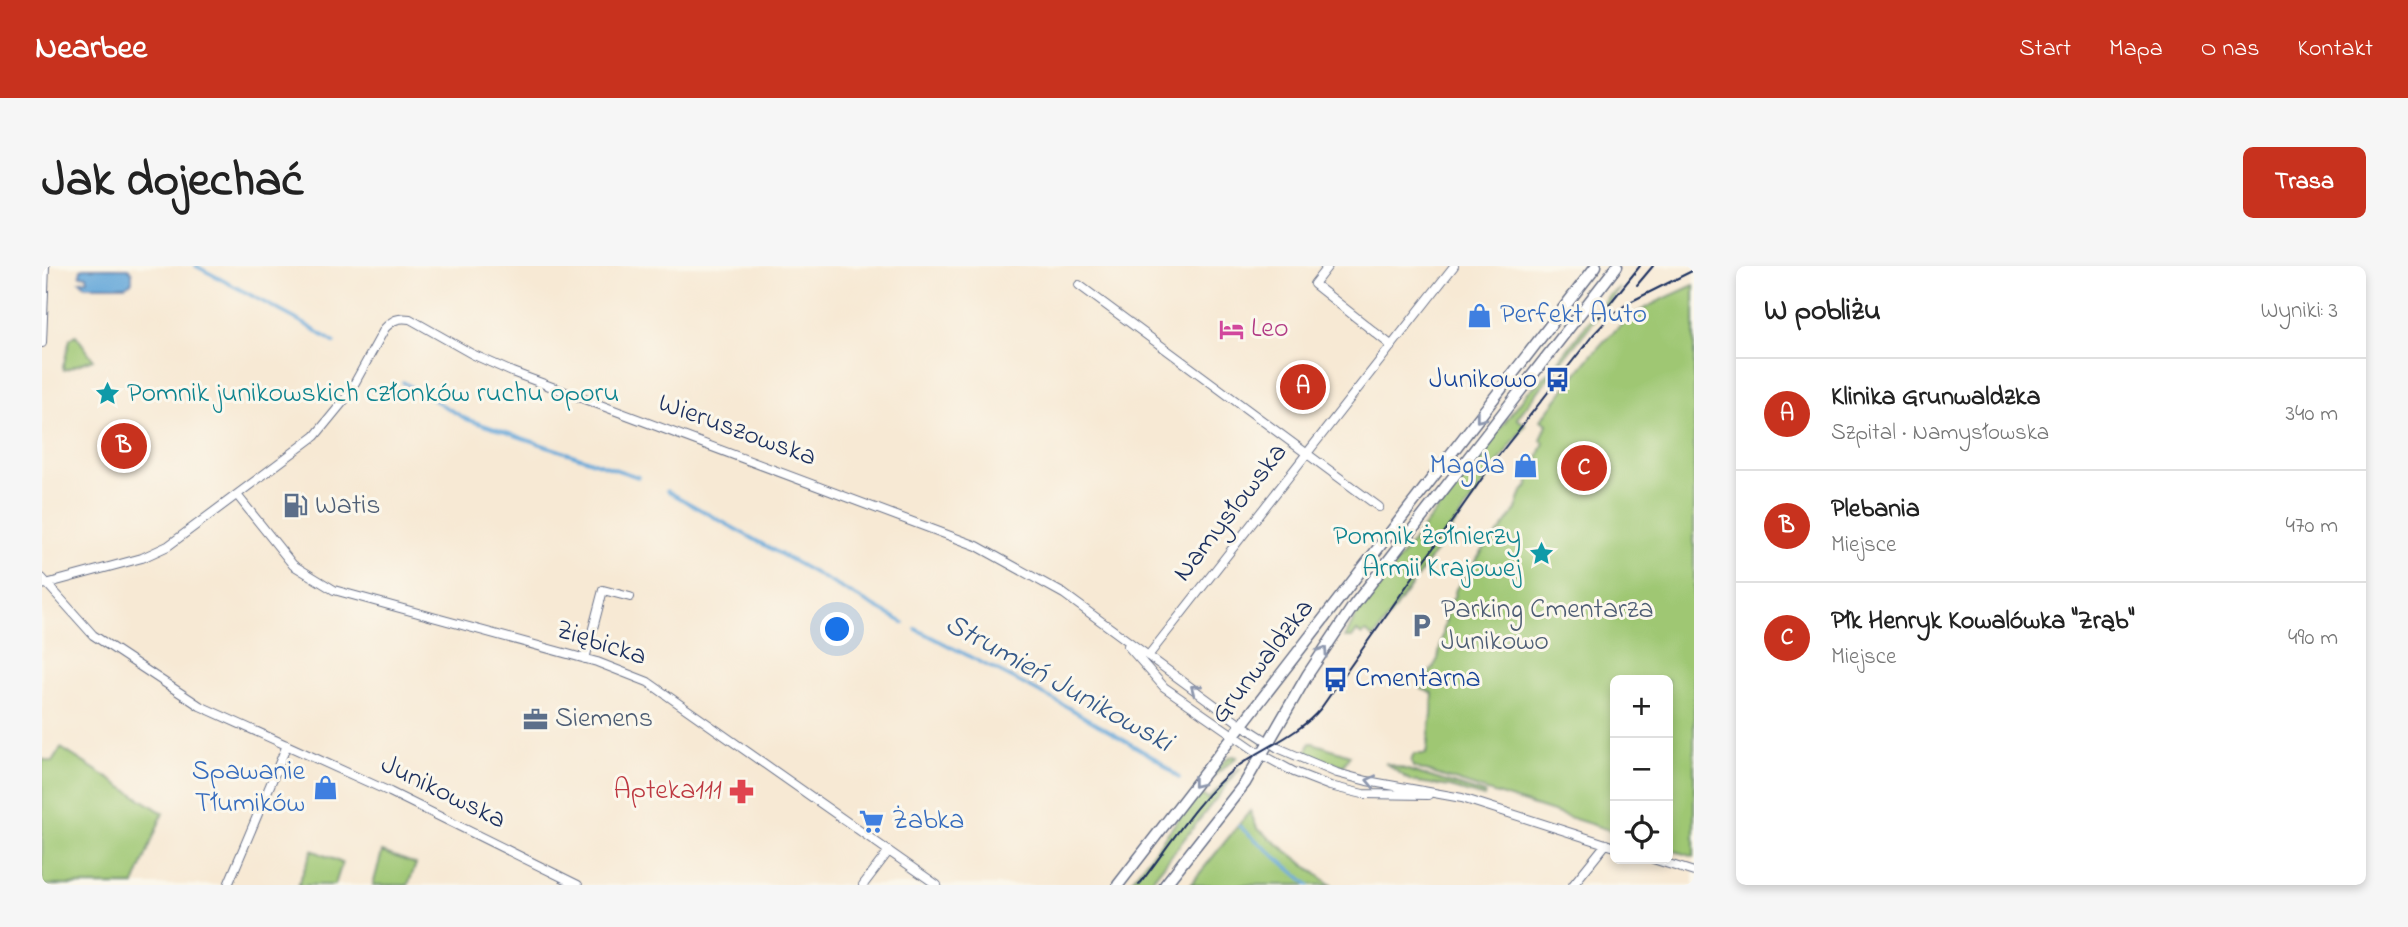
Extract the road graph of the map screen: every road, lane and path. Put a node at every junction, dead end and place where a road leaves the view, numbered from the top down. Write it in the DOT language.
graph roads {
  1 [pos="45,266"];
  2 [pos="1328,266"];
  3 [pos="1454,266"];
  4 [pos="1596,266"];
  5 [pos="1617,266"];
  6 [pos="1079,285"];
  7 [pos="43,326"];
  8 [pos="42,343"];
  9 [pos="1392,346"];
  10 [pos="1307,452"];
  11 [pos="237,495"];
  12 [pos="1379,507"];
  13 [pos="44,582"];
  14 [pos="630,597"];
  15 [pos="1122,639"];
  16 [pos="1148,656"];
  17 [pos="585,659"];
  18 [pos="1242,725"];
  19 [pos="1234,736"];
  20 [pos="1270,743"];
  21 [pos="287,745"];
  22 [pos="1263,755"];
  23 [pos="1438,794"];
  24 [pos="1610,845"];
  25 [pos="1610,846"];
  26 [pos="888,852"];
  27 [pos="1669,864"];
  28 [pos="1694,872"];
  29 [pos="228,885"];
  30 [pos="578,885"];
  31 [pos="863,885"];
  32 [pos="937,885"];
  33 [pos="1118,885"];
  34 [pos="1165,885"];
  35 [pos="1573,885"];
  1 -- 7 [label="street"];
  2 -- 9 [label="street"];
  3 -- 9 [label="street, Namysłowska"];
  4 -- 18 [label="street, Grunwaldzka, one-way"];
  20 -- 5 [label="street, Grunwaldzka, one-way"];
  6 -- 10 [label="street"];
  7 -- 8 [label="street"];
  9 -- 10 [label="street, Namysłowska"];
  10 -- 12 [label="street"];
  10 -- 16 [label="street, Namysłowska"];
  11 -- 13 [label="street, Wieruszowska"];
  11 -- 15 [label="street, Wieruszowska"];
  11 -- 17 [label="street, Ziębicka"];
  13 -- 21 [label="street, Junikowska"];
  14 -- 17 [label="street"];
  15 -- 16 [label="street, Wieruszowska"];
  15 -- 19 [label="street, Wieruszowska"];
  18 -- 16 [label="street, Wieruszowska, one-way"];
  17 -- 26 [label="street, Ziębicka"];
  18 -- 19 [label="street, Grunwaldzka"];
  18 -- 20 [label="street, Wieruszowska"];
  19 -- 22 [label="street"];
  19 -- 33 [label="street, Grunwaldzka, one-way"];
  20 -- 22 [label="street, Grunwaldzka"];
  23 -- 20 [label="street, one-way"];
  21 -- 29 [label="street"];
  21 -- 30 [label="street, Junikowska"];
  22 -- 23 [label="street"];
  22 -- 34 [label="street, Grunwaldzka"];
  23 -- 24 [label="street"];
  25 -- 35 [label="street"];
  26 -- 31 [label="street"];
  26 -- 32 [label="street, Ziębicka"];
  27 -- 28 [label="street"];
}
